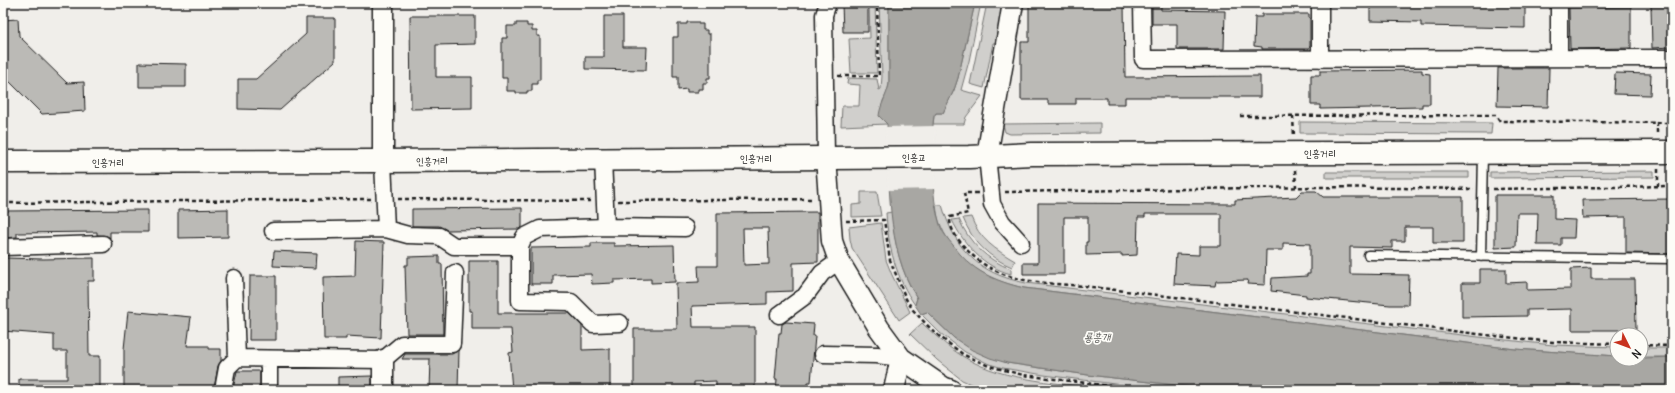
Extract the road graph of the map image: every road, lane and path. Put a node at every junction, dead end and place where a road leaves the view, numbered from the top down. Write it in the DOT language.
graph roads {
  1 [pos="383,3"];
  2 [pos="828,3"];
  3 [pos="877,3"];
  4 [pos="1013,3"];
  5 [pos="1142,3"];
  6 [pos="1320,3"];
  7 [pos="1559,3"];
  8 [pos="1559,58"];
  9 [pos="1672,58"];
  10 [pos="1320,59"];
  11 [pos="825,76"];
  12 [pos="1240,116"];
  13 [pos="1672,123"];
  14 [pos="1672,152"];
  15 [pos="1483,153"];
  16 [pos="978,156"];
  17 [pos="826,157"];
  18 [pos="860,157"];
  19 [pos="603,159"];
  20 [pos="383,161"];
  21 [pos="3,162"];
  22 [pos="1672,186"];
  23 [pos="1483,189"];
  24 [pos="990,192"];
  25 [pos="385,199"];
  26 [pos="828,199"];
  27 [pos="605,201"];
  28 [pos="3,203"];
  29 [pos="829,220"];
  30 [pos="606,227"];
  31 [pos="685,228"];
  32 [pos="386,229"];
  33 [pos="273,230"];
  34 [pos="103,244"];
  35 [pos="1021,244"];
  36 [pos="520,246"];
  37 [pos="3,247"];
  38 [pos="1368,255"];
  39 [pos="1481,257"];
  40 [pos="1672,259"];
  41 [pos="839,261"];
  42 [pos="455,273"];
  43 [pos="234,278"];
  44 [pos="779,315"];
  45 [pos="620,323"];
  46 [pos="1609,344"];
  47 [pos="1649,345"];
  48 [pos="1672,346"];
  49 [pos="823,354"];
  50 [pos="237,358"];
  51 [pos="901,358"];
  52 [pos="269,359"];
  53 [pos="383,360"];
  54 [pos="223,390"];
  55 [pos="270,390"];
  56 [pos="383,390"];
  57 [pos="894,390"];
  58 [pos="951,390"];
  59 [pos="1142,390"];
  1 -- 20 [label="street"];
  2 -- 11 [label="street"];
  3 -- 11 [label="path"];
  4 -- 16 [label="street"];
  5 -- 10 [label="street"];
  6 -- 10 [label="street"];
  7 -- 8 [label="street"];
  8 -- 9 [label="street"];
  8 -- 10 [label="street"];
  11 -- 17 [label="street"];
  12 -- 13 [label="path"];
  14 -- 15 [label="main road, 인흥거리"];
  15 -- 16 [label="main road, 인흥거리"];
  15 -- 23 [label="lane"];
  16 -- 18 [label="main road, 인흥교"];
  16 -- 24 [label="street"];
  17 -- 18 [label="main road, 인흥거리"];
  17 -- 19 [label="main road, 인흥거리"];
  17 -- 26 [label="street"];
  19 -- 20 [label="main road, 인흥거리"];
  19 -- 27 [label="street"];
  20 -- 21 [label="main road, 인흥거리"];
  20 -- 25 [label="street"];
  22 -- 23 [label="path"];
  23 -- 24 [label="path"];
  23 -- 39 [label="lane"];
  24 -- 35 [label="street"];
  24 -- 46 [label="path"];
  25 -- 27 [label="path"];
  25 -- 28 [label="path"];
  25 -- 32 [label="street"];
  26 -- 27 [label="path"];
  26 -- 29 [label="street"];
  27 -- 30 [label="street"];
  29 -- 41 [label="street"];
  29 -- 59 [label="path"];
  30 -- 31 [label="street"];
  30 -- 36 [label="street"];
  32 -- 33 [label="street"];
  32 -- 36 [label="street"];
  34 -- 37 [label="street"];
  36 -- 45 [label="street"];
  38 -- 39 [label="lane"];
  39 -- 40 [label="lane"];
  41 -- 44 [label="street"];
  41 -- 51 [label="street"];
  42 -- 53 [label="street"];
  43 -- 50 [label="street"];
  47 -- 48 [label="path"];
  49 -- 51 [label="street"];
  50 -- 52 [label="street"];
  50 -- 54 [label="street"];
  51 -- 57 [label="street"];
  51 -- 58 [label="street"];
  52 -- 53 [label="street"];
  52 -- 55 [label="street"];
  53 -- 56 [label="street"];
}
